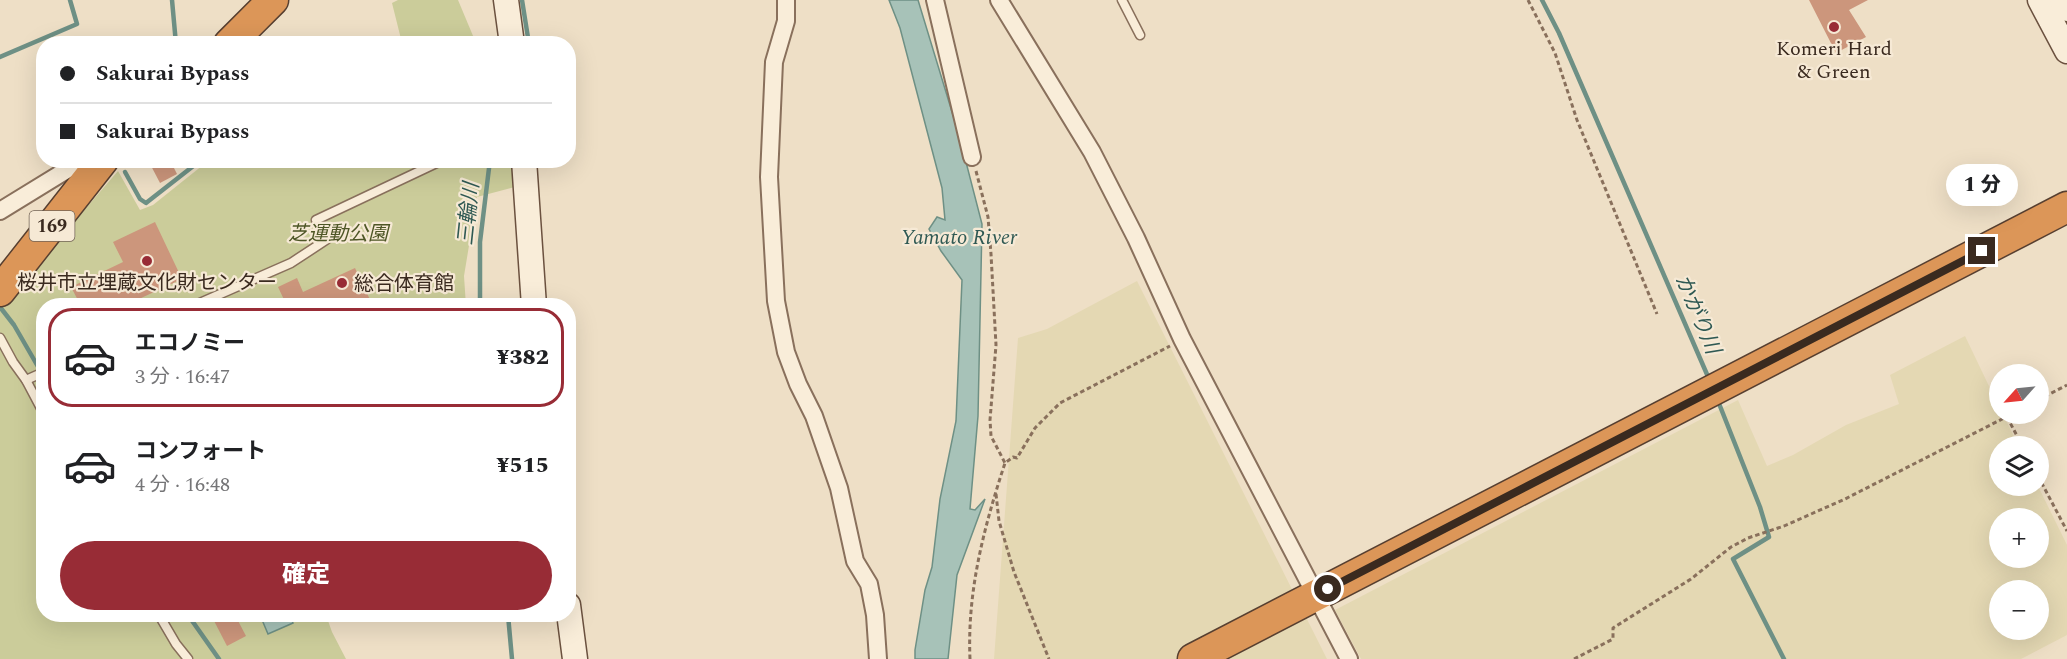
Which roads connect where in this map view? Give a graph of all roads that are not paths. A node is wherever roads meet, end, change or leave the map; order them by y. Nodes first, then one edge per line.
1 (273, 0) edge
2 (506, 0) edge
3 (786, 0) edge
4 (934, 0) edge
5 (999, 0) edge
6 (1122, 0) edge
7 (2040, 0) edge
8 (2062, 0) edge
9 (2067, 9) edge
10 (1140, 35) dead end
11 (237, 36) edge
12 (511, 36) edge
13 (2067, 51) edge
14 (972, 157) road end
15 (69, 168) edge
16 (97, 168) edge
17 (425, 168) edge
18 (525, 168) edge
19 (2067, 207) edge
20 (0, 211) edge
21 (0, 291) edge
22 (212, 298) edge
23 (533, 298) edge
24 (0, 338) edge
25 (36, 376) edge
26 (26, 380) junction
27 (36, 399) edge
28 (1315, 596) junction
29 (163, 622) edge
30 (570, 622) edge
31 (188, 659) edge
32 (575, 659) edge
33 (878, 659) edge
34 (1193, 659) edge
35 (1349, 659) edge

1 - 11 highway
2 - 12 street
3 - 33 street
4 - 14 street
5 - 28 street
6 - 10 lane
7 - 13 street
8 - 9 street
15 - 20 street
16 - 21 highway, 169
17 - 22 lane
18 - 23 street
19 - 28 highway
24 - 26 lane
25 - 26 lane
26 - 27 lane
28 - 34 highway
28 - 35 street
29 - 31 lane
30 - 32 street

